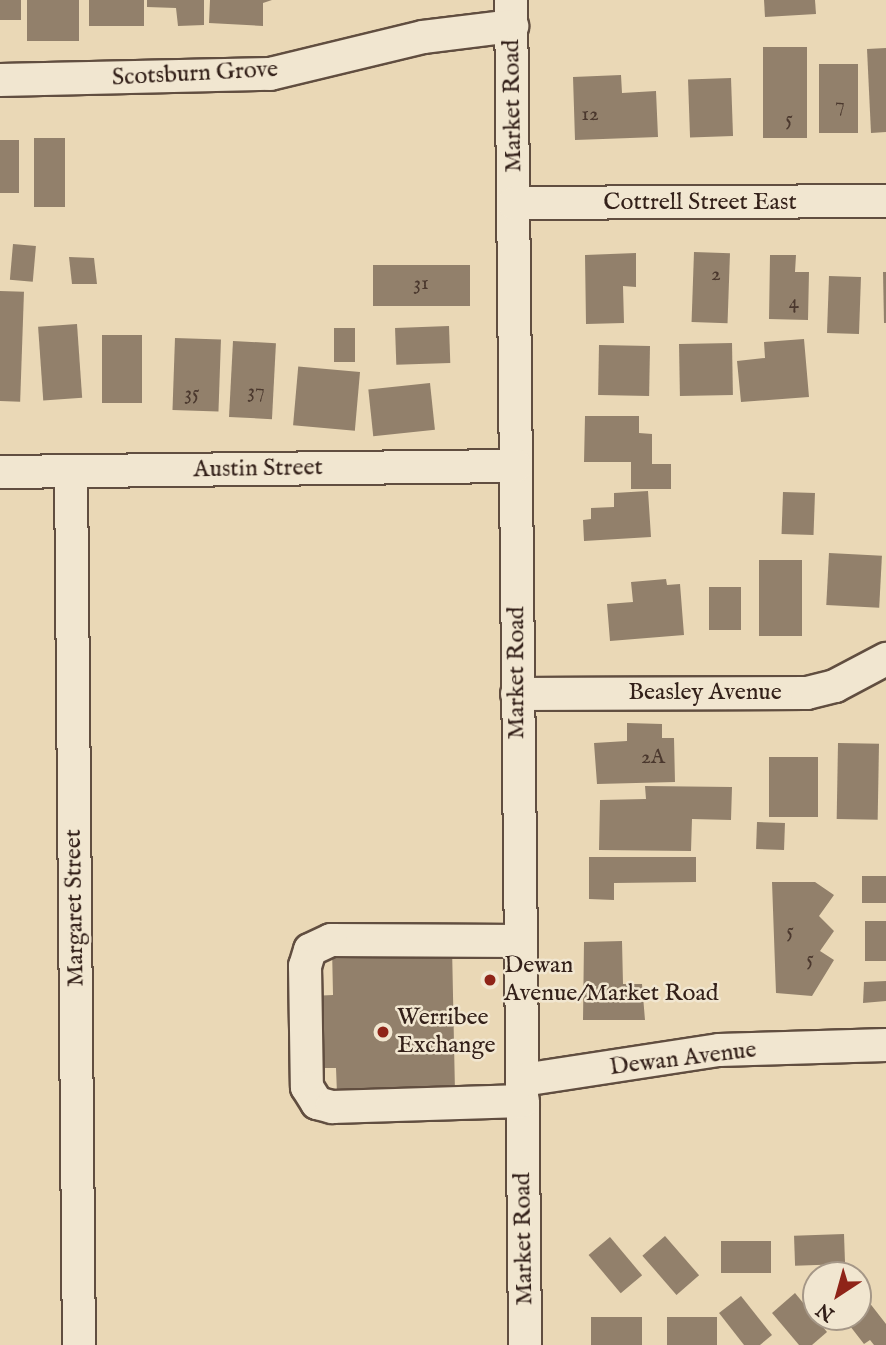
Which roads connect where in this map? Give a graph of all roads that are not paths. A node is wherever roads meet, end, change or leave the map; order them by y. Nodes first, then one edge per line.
1 (511, 13) edge
2 (0, 80) edge
3 (886, 201) edge
4 (513, 203) junction
5 (516, 466) junction
6 (71, 471) junction
7 (0, 472) edge
8 (886, 659) edge
9 (517, 694) junction
10 (521, 941) junction
11 (886, 1045) edge
12 (523, 1091) junction
13 (79, 1345) edge
14 (525, 1345) edge

1 - 2 street, Scotsburn Grove
1 - 4 street, Market Road
3 - 4 street, Cottrell Street East
4 - 5 street, Market Road
5 - 6 street, Austin Street
5 - 9 street, Market Road
6 - 7 street, Austin Street
6 - 13 street, Margaret Street
8 - 9 street, Beasley Avenue
9 - 10 street, Market Road
10 - 12 street, Market Road
10 - 12 street, Dewan Avenue
11 - 12 street, Dewan Avenue
12 - 14 street, Market Road

